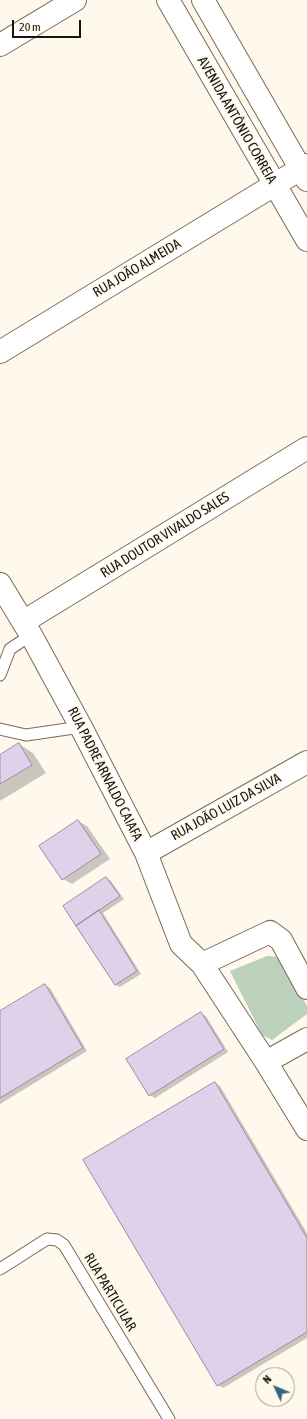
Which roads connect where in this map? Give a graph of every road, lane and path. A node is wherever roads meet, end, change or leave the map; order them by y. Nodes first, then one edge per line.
1 (75, 0) edge
2 (168, 0) edge
3 (203, 0) edge
4 (0, 44) edge
5 (305, 171) edge
6 (274, 184) junction
7 (307, 240) edge
8 (0, 352) edge
9 (307, 448) edge
10 (0, 584) edge
11 (27, 628) junction
12 (0, 675) edge
13 (81, 727) junction
14 (0, 729) edge
15 (307, 762) edge
16 (146, 853) junction
17 (202, 964) junction
18 (307, 988) edge
19 (307, 1039) edge
20 (266, 1062) junction
21 (307, 1129) edge
22 (0, 1269) edge
23 (169, 1419) edge

1 - 4 street
2 - 6 street, AVENIDA ANTÔNIO CORREIA
3 - 5 street
5 - 6 street, RUA JOÃO ALMEIDA
6 - 7 street, AVENIDA ANTÔNIO CORREIA
6 - 8 street, RUA JOÃO ALMEIDA
9 - 11 street, RUA DOUTOR VIVALDO SALES
10 - 11 street, RUA PADRE ARNALDO CAIAFA
11 - 12 lane
11 - 13 street, RUA PADRE ARNALDO CAIAFA
13 - 14 lane
13 - 16 street, RUA PADRE ARNALDO CAIAFA
15 - 16 street, RUA JOÃO LUIZ DA SILVA
16 - 17 street, RUA PADRE ARNALDO CAIAFA
17 - 18 street
17 - 20 street, RUA PADRE ARNALDO CAIAFA
19 - 20 street
20 - 21 street, RUA PADRE ARNALDO CAIAFA
22 - 23 lane, RUA PARTICULAR

